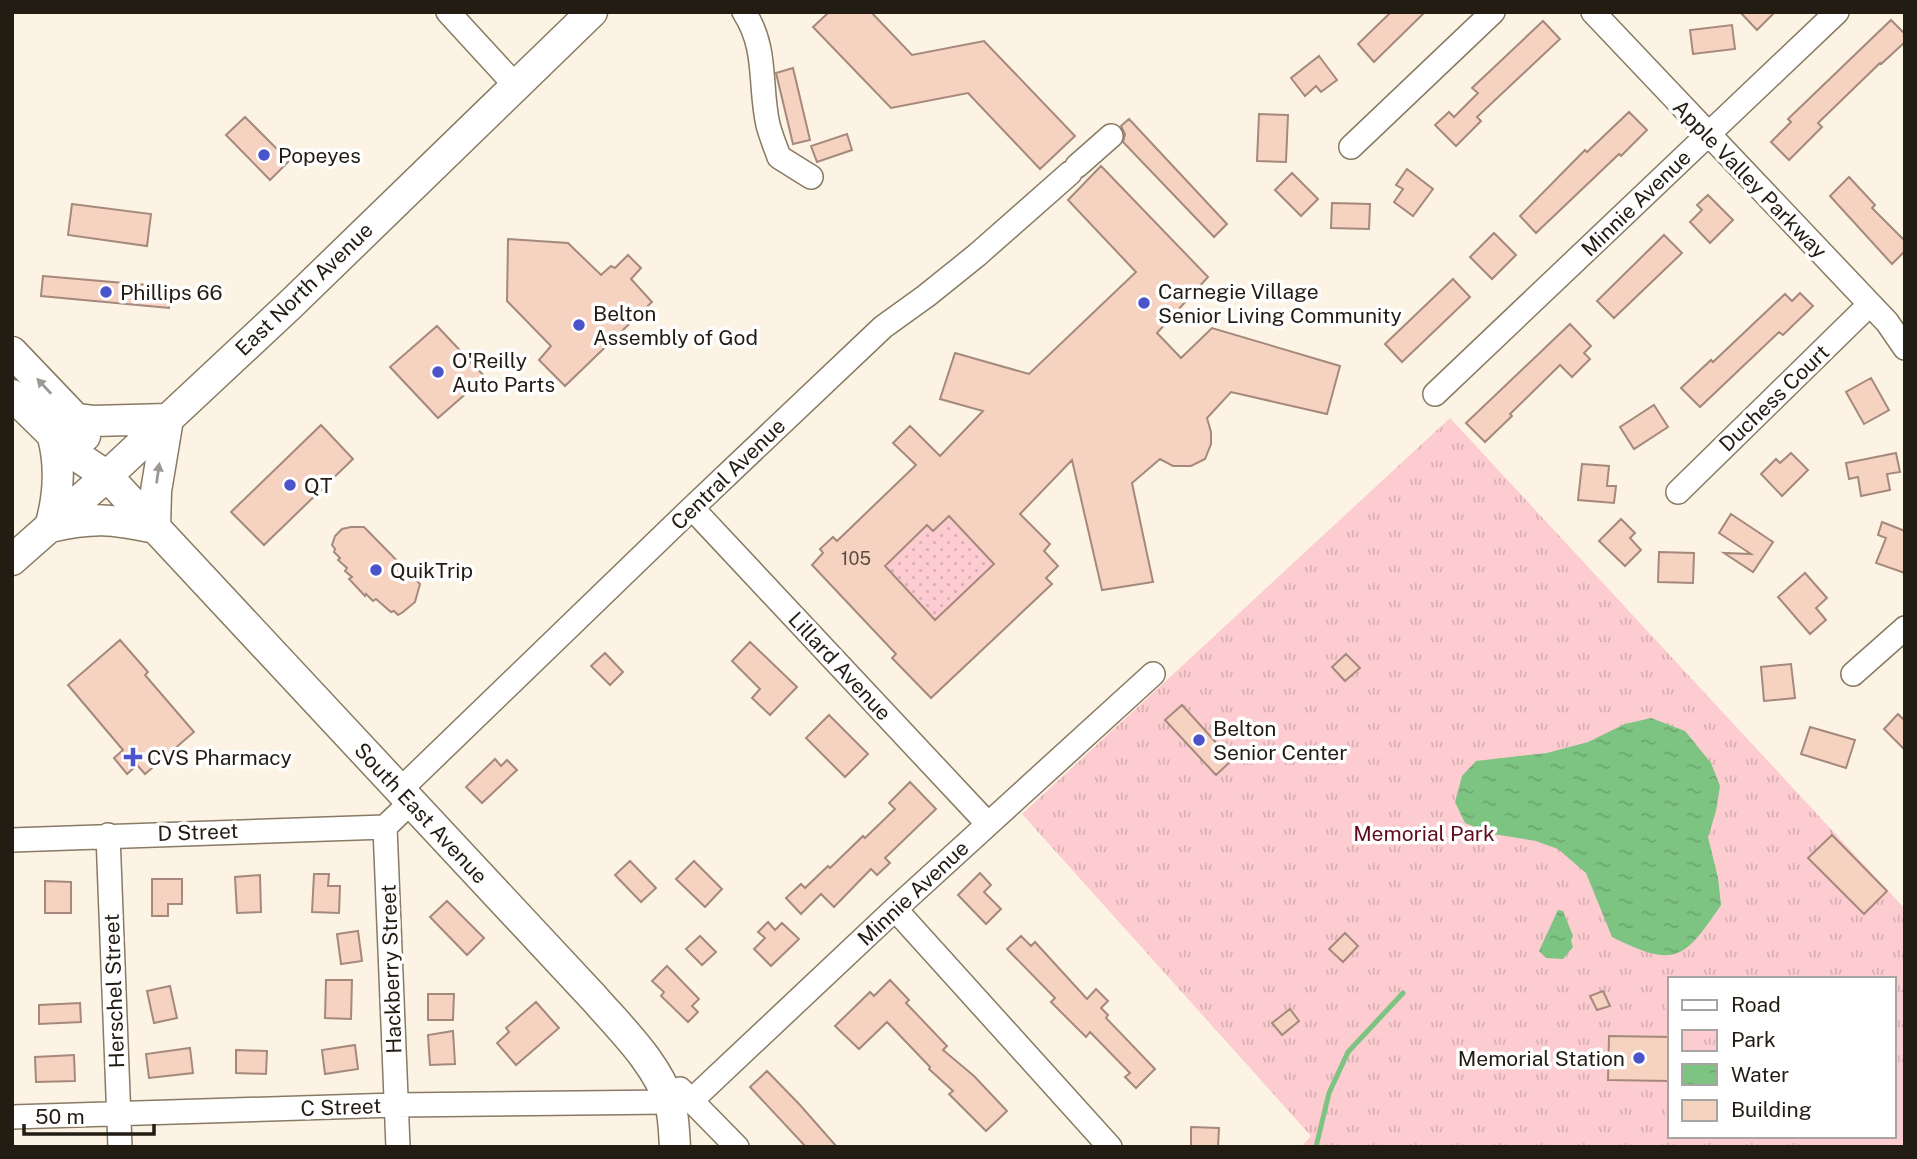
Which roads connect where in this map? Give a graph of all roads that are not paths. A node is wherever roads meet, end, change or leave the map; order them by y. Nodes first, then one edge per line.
1 (448, 12) edge
2 (592, 12) edge
3 (744, 12) edge
4 (1493, 12) edge
5 (1593, 12) edge
6 (1837, 12) edge
7 (515, 85) junction
8 (1707, 134) junction
9 (1111, 136) dead end
10 (1351, 147) dead end
11 (811, 177) dead end
12 (1870, 304) junction
13 (1905, 348) edge
14 (12, 352) edge
15 (1435, 394) dead end
16 (12, 395) edge
17 (168, 419) junction
18 (64, 428) junction
19 (107, 476) junction
20 (1678, 492) dead end
21 (692, 508) junction
22 (50, 527) junction
23 (155, 528) junction
24 (12, 561) edge
25 (1905, 628) edge
26 (1153, 674) dead end
27 (1853, 674) dead end
28 (405, 797) junction
29 (988, 824) junction
30 (385, 827) junction
31 (108, 835) junction
32 (12, 840) edge
33 (895, 909) junction
34 (681, 1101) junction
35 (396, 1105) junction
36 (119, 1114) junction
37 (12, 1117) edge
38 (120, 1147) edge
39 (398, 1147) edge
40 (675, 1147) edge
41 (737, 1147) edge
42 (1110, 1147) edge

1 - 7 street
2 - 7 main road, East North Avenue
3 - 11 street
4 - 10 street
5 - 8 street, Apple Valley Parkway
6 - 8 street, Minnie Avenue
7 - 17 main road, East North Avenue
8 - 12 street, Apple Valley Parkway
8 - 15 street, Minnie Avenue
9 - 21 street, Central Avenue
12 - 13 street, Apple Valley Parkway
12 - 20 street, Duchess Court
18 -> 14 main road
16 - 18 main road
17 - 18 main road
17 - 19 main road, East North Avenue
23 -> 17 main road
18 - 19 main road, South East Avenue
18 - 22 main road
19 - 22 main road, East North Avenue
19 - 23 main road, South East Avenue
21 - 28 street, Central Avenue
21 - 29 street, Lillard Avenue
22 - 23 main road
22 - 24 main road, East North Avenue
23 - 28 main road, South East Avenue
25 - 27 street
26 - 29 street, Minnie Avenue
28 - 30 street
28 - 34 main road, South East Avenue
29 - 33 street, Minnie Avenue
30 - 31 street, D Street
30 - 35 street, Hackberry Street
31 - 32 street, D Street
31 - 36 street, Herschel Street
33 - 34 street, Minnie Avenue
33 - 42 street
34 - 35 street, C Street
34 - 40 main road
34 - 41 street
35 - 36 street, C Street
35 - 39 street, Hackberry Street
36 - 37 street, C Street
36 - 38 street, Herschel Street

